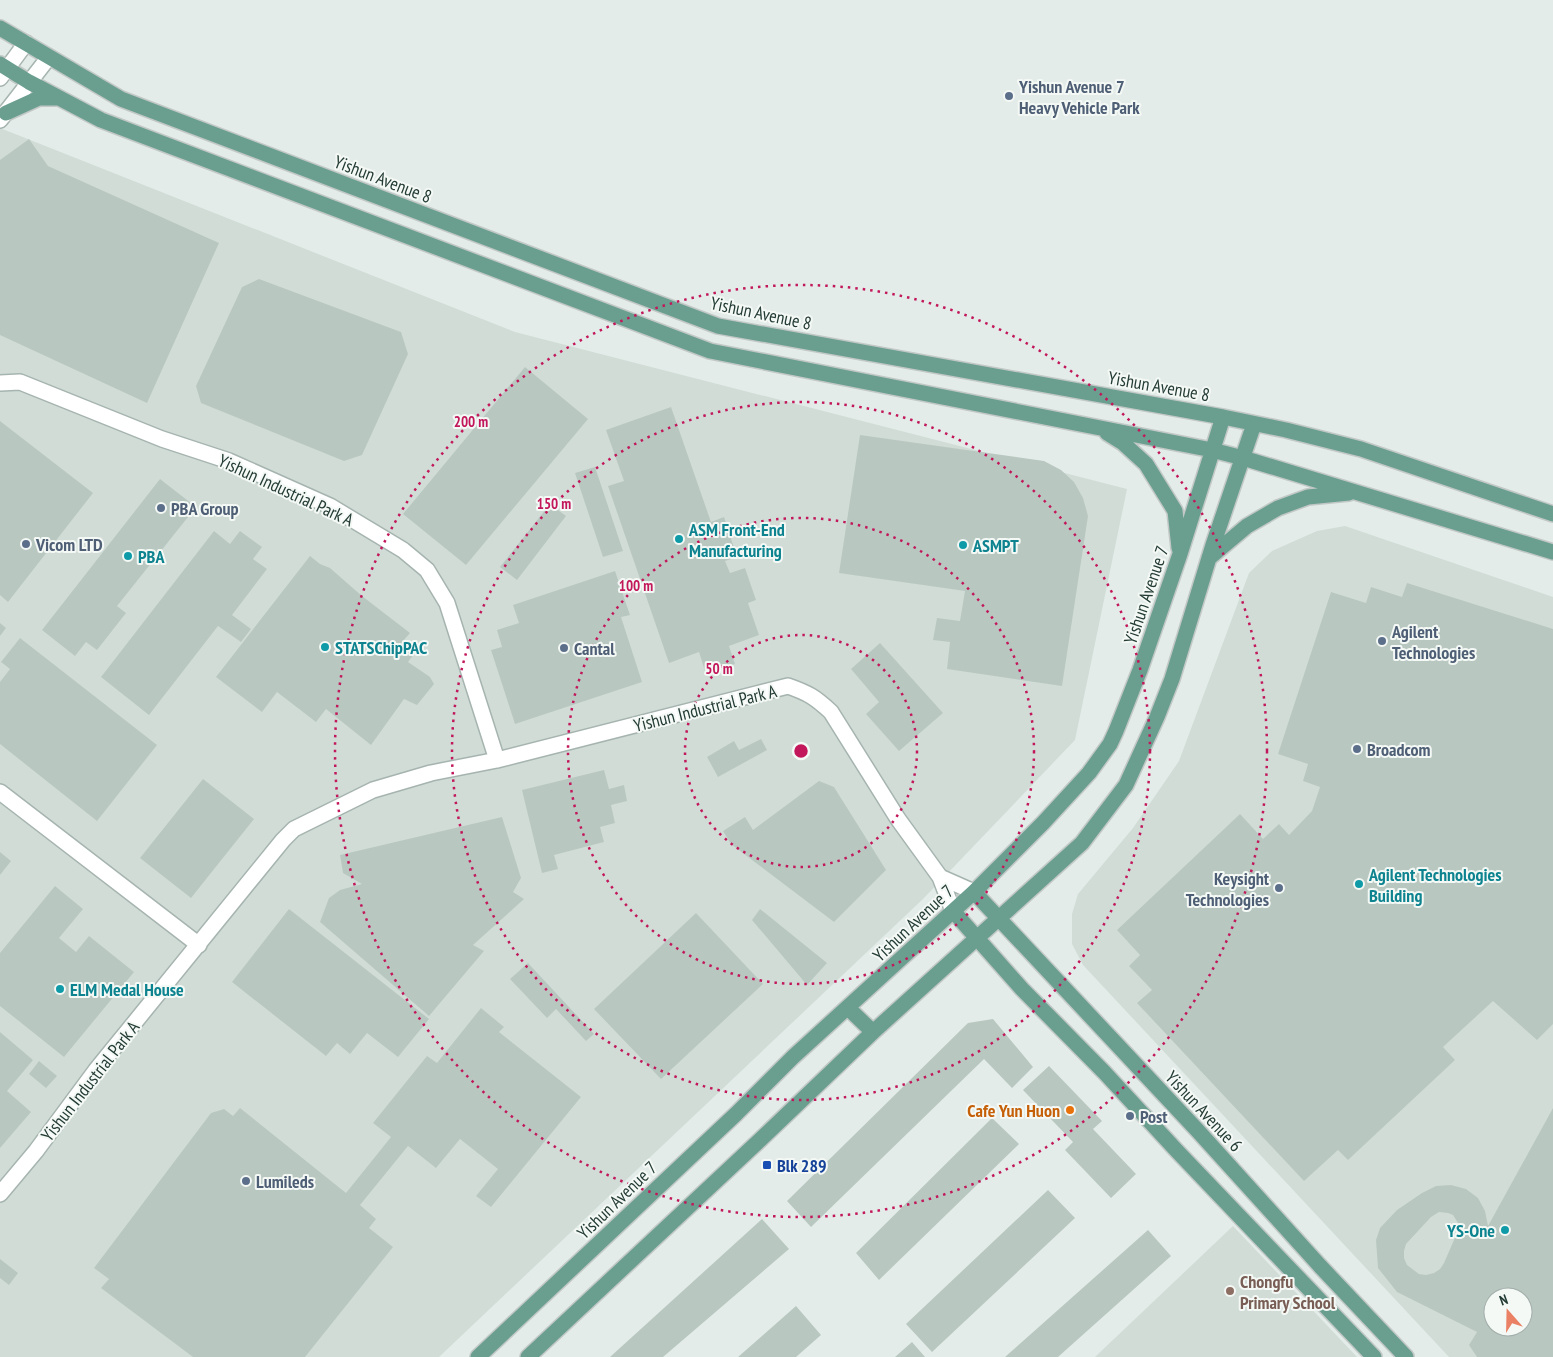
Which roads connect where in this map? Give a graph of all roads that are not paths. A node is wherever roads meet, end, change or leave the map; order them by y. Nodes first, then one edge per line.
1 (0, 28) edge
2 (26, 43) junction
3 (49, 57) junction
4 (2, 70) edge
5 (30, 82) junction
6 (60, 98) junction
7 (3, 117) edge
8 (0, 383) edge
9 (1223, 417) junction
10 (1254, 424) junction
11 (1098, 427) junction
12 (1212, 450) junction
13 (1243, 458) junction
14 (1357, 492) junction
15 (1553, 514) edge
16 (1553, 552) edge
17 (1180, 554) junction
18 (1209, 558) junction
19 (497, 760) junction
20 (0, 792) edge
21 (940, 877) junction
22 (974, 892) junction
23 (953, 912) junction
24 (998, 920) junction
25 (976, 939) junction
26 (199, 945) junction
27 (848, 1008) junction
28 (873, 1032) junction
29 (0, 1194) edge
30 (478, 1357) edge
31 (528, 1357) edge
32 (1374, 1357) edge
33 (1406, 1357) edge

1 - 2 main road, Yishun Avenue 8
2 - 3 main road, Yishun Avenue 8
2 - 4 street
3 - 5 street
3 - 9 main road, Yishun Avenue 8
4 - 5 main road
5 - 6 main road
5 - 7 street
6 - 7 main road
6 - 11 main road
8 - 19 street, Yishun Industrial Park A
9 - 10 main road, Yishun Avenue 8
9 - 12 main road, Yishun Avenue 7
10 - 13 main road
10 - 15 main road, Yishun Avenue 8
11 - 12 main road
11 - 17 main road
12 - 13 main road
12 - 17 main road, Yishun Avenue 7
13 - 14 main road
13 - 18 main road
14 - 16 main road
14 - 18 main road
17 - 22 main road, Yishun Avenue 7
18 - 24 main road
19 - 21 street, Yishun Industrial Park A
19 - 26 street, Yishun Industrial Park A
20 - 26 street
21 - 22 street
21 - 23 street, Yishun Industrial Park A
22 - 23 main road, Yishun Avenue 7
22 - 24 main road, Yishun Avenue 6
23 - 25 main road
23 - 27 main road, Yishun Avenue 7
24 - 25 main road
24 - 33 main road, Yishun Avenue 6
25 - 28 main road
25 - 32 main road
26 - 29 street, Yishun Industrial Park A
27 - 28 main road
27 - 30 main road, Yishun Avenue 7
28 - 31 main road

